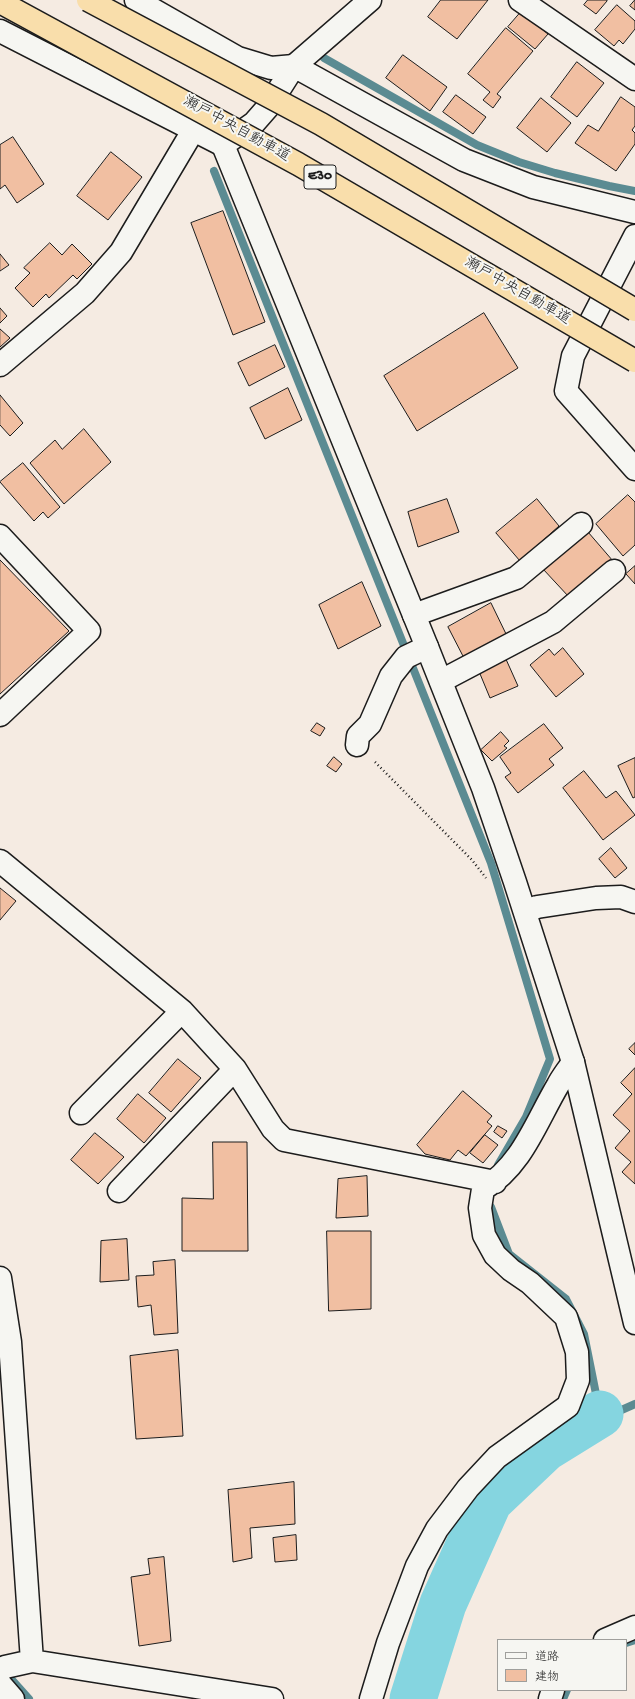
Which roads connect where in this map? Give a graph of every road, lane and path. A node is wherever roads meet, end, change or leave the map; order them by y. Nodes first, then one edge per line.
1 (88, 0) edge
2 (136, 0) edge
3 (370, 0) edge
4 (520, 0) edge
5 (0, 2) edge
6 (173, 10) edge
7 (0, 31) edge
8 (294, 66) junction
9 (635, 79) edge
10 (194, 129) junction
11 (223, 145) junction
12 (635, 212) edge
13 (635, 236) edge
14 (635, 310) edge
15 (635, 361) edge
16 (0, 365) edge
17 (635, 469) edge
18 (581, 524) dead end
19 (0, 536) edge
20 (614, 571) dead end
21 (414, 615) junction
22 (416, 652) junction
23 (441, 682) junction
24 (0, 715) edge
25 (357, 745) joint
26 (0, 860) edge
27 (487, 879) dead end
28 (635, 902) edge
29 (525, 911) junction
30 (182, 1012) junction
31 (573, 1062) junction
32 (235, 1069) junction
33 (82, 1113) dead end
34 (495, 1182) junction
35 (119, 1191) dead end
36 (0, 1278) edge
37 (635, 1323) edge
38 (635, 1627) edge
39 (607, 1639) edge
40 (32, 1661) junction
41 (2, 1674) edge
42 (13, 1699) edge
43 (272, 1699) edge
44 (371, 1699) edge

1 - 14 highway, bridge
2 - 6 street
3 - 8 street
4 - 9 street
5 - 15 highway, 瀬戸中央自動車道 / E30, bridge
6 - 8 street
7 - 10 street
8 - 11 street
8 - 12 street
10 - 11 street
10 - 16 street
11 - 21 street
13 - 17 street
18 - 21 street
19 - 24 street
20 - 23 street
21 - 22 street
22 - 23 street
22 - 25 street
23 - 29 street
25 - 27 path
26 - 30 street
28 - 29 street
29 - 31 street
30 - 32 street
30 - 33 street
31 - 34 street
31 - 37 street
32 - 34 street
32 - 35 street
34 - 44 street
36 - 40 street
38 - 39 street
40 - 41 street
40 - 43 street
41 - 42 street

